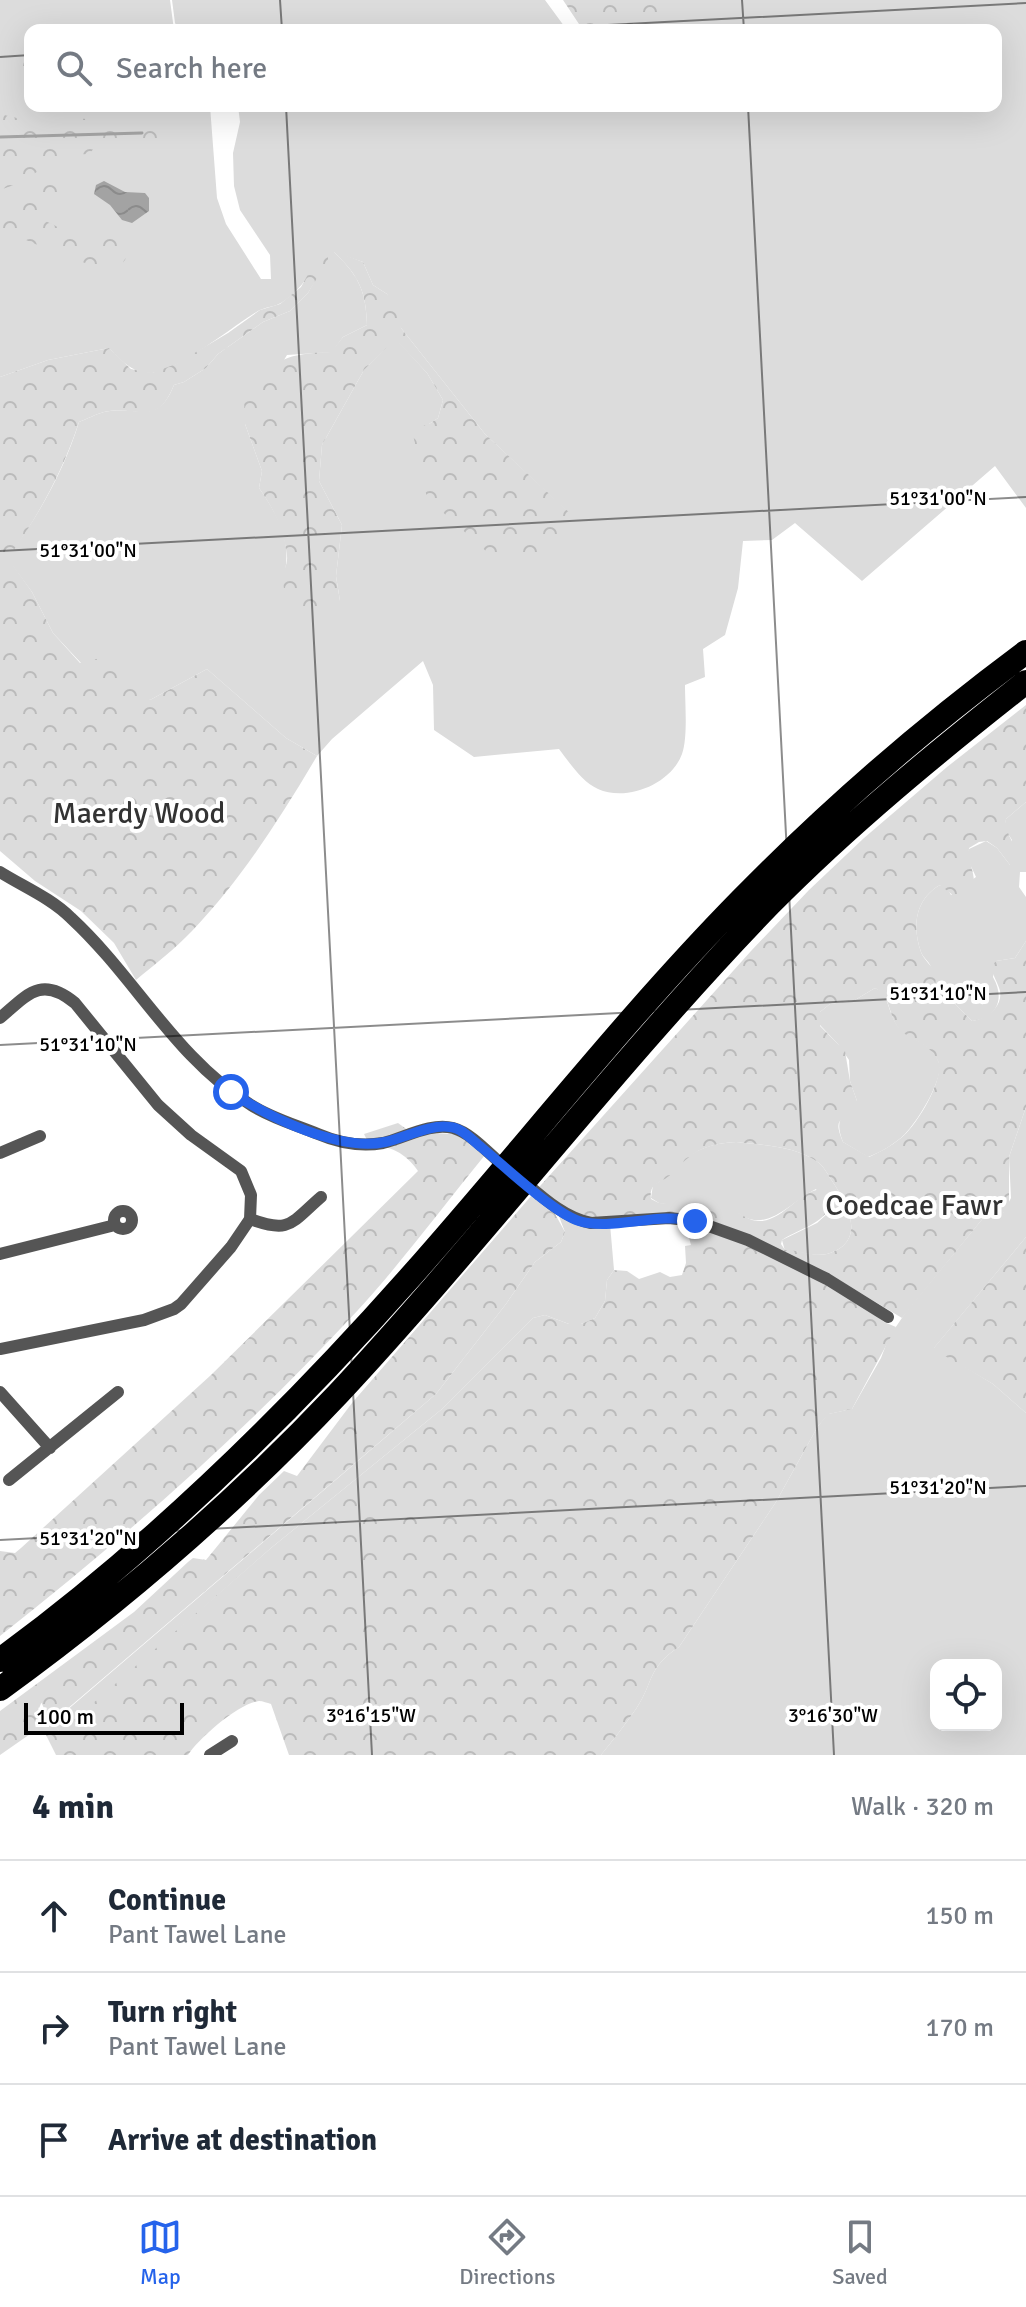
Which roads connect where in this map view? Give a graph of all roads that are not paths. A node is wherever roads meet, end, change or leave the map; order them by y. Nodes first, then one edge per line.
1 (1026, 652) edge
2 (1026, 682) edge
3 (0, 872) edge
4 (0, 1018) edge
5 (40, 1136) dead end
6 (0, 1153) edge
7 (321, 1197) dead end
8 (250, 1219) junction
9 (115, 1225) dead end
10 (0, 1254) edge
11 (888, 1317) dead end
12 (0, 1345) edge
13 (0, 1392) edge
14 (118, 1392) dead end
15 (50, 1448) junction
16 (9, 1480) dead end
17 (0, 1660) edge
18 (0, 1689) edge
19 (232, 1741) dead end
20 (210, 1755) edge

1 - 17 highway
2 - 18 highway
3 - 11 street
4 - 8 street
5 - 6 street
7 - 8 street
8 - 12 street
9 - 10 street
13 - 15 street
14 - 15 street
15 - 16 street
19 - 20 street

